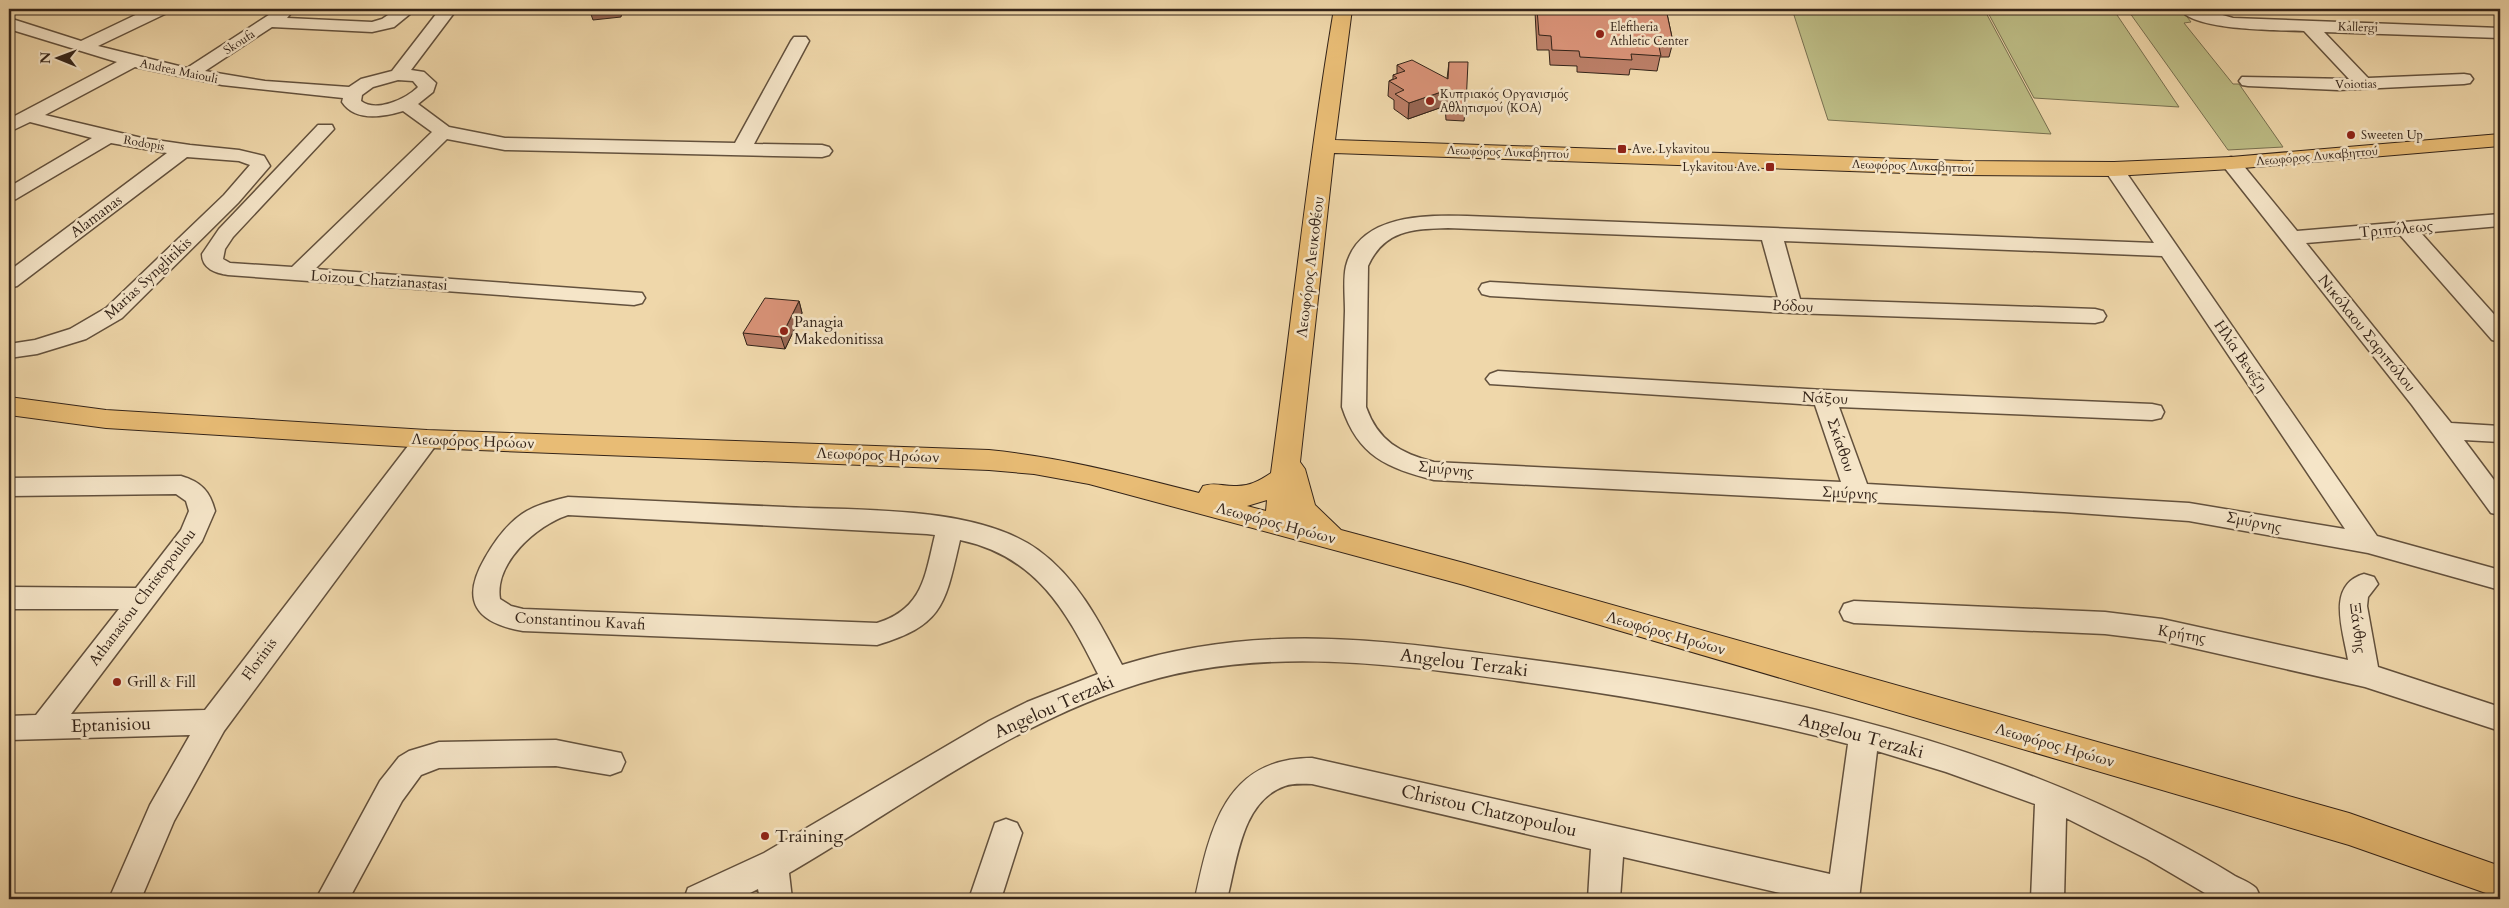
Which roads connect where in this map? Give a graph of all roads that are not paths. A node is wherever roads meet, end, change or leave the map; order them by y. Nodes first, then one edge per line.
1 (161, 9) edge
2 (288, 9) edge
3 (408, 9) edge
4 (449, 9) edge
5 (1343, 9) edge
6 (2188, 9) edge
7 (2408, 16) dead end
8 (270, 22) junction
9 (9, 23) edge
10 (2309, 26) junction
11 (2422, 29) junction
12 (2500, 33) edge
13 (800, 41) dead end
14 (82, 47) junction
15 (133, 61) junction
16 (189, 74) junction
17 (398, 75) junction
18 (2464, 79) dead end
19 (2248, 81) dead end
20 (2364, 84) junction
21 (353, 93) junction
22 (406, 104) junction
23 (28, 116) junction
24 (9, 126) edge
25 (325, 129) dead end
26 (443, 132) junction
27 (106, 137) junction
28 (2500, 140) edge
29 (1325, 146) junction
30 (742, 149) junction
31 (184, 150) junction
32 (822, 151) dead end
33 (260, 162) joint
34 (2231, 163) junction
35 (2114, 169) junction
36 (9, 195) edge
37 (2500, 220) edge
38 (2405, 228) junction
39 (1771, 234) junction
40 (2291, 238) junction
41 (2169, 250) junction
42 (297, 274) junction
43 (9, 281) edge
44 (1490, 289) dead end
45 (634, 298) dead end
46 (1791, 306) junction
47 (2095, 316) dead end
48 (2500, 335) edge
49 (9, 351) edge
50 (1498, 379) dead end
51 (1824, 398) junction
52 (9, 406) edge
53 (2152, 412) dead end
54 (2444, 431) junction
55 (2500, 434) edge
56 (427, 440) junction
57 (1287, 450) junction
58 (1109, 479) junction
59 (1284, 479) junction
60 (9, 487) edge
61 (1857, 493) junction
62 (2500, 506) edge
63 (1278, 525) junction
64 (950, 529) junction
65 (1339, 541) junction
66 (2368, 543) junction
67 (2500, 580) edge
68 (2364, 584) dead end
69 (9, 598) edge
70 (142, 599) junction
71 (1854, 612) dead end
72 (2365, 675) junction
73 (1115, 679) junction
74 (2500, 719) edge
75 (213, 722) junction
76 (44, 727) junction
77 (9, 728) edge
78 (1864, 736) junction
79 (610, 762) dead end
80 (2051, 798) junction
81 (1006, 833) dead end
82 (1608, 838) junction
83 (772, 866) junction
84 (2500, 882) edge
85 (1844, 896) edge
86 (124, 899) edge
87 (332, 899) edge
88 (700, 899) edge
89 (776, 899) edge
90 (985, 899) edge
91 (1211, 899) edge
92 (1604, 899) edge
93 (2047, 899) edge
94 (2244, 899) edge

1 - 14 street
2 - 8 street, Skoufa
3 - 8 street
4 - 17 street
5 - 29 main road, Λεωφόρος Λευκοθέου
6 - 10 street, Kallergi
7 - 11 street
8 - 16 street, Skoufa
9 - 14 street, Andrea Maiouli
10 - 11 street, Kallergi
10 - 20 street
11 - 12 street, Kallergi
13 - 30 street
14 - 15 street, Andrea Maiouli
15 - 16 street, Andrea Maiouli
15 - 23 street
16 - 21 street, Andrea Maiouli
17 - 21 street
17 - 22 street
18 - 20 street, Voiotias
19 - 20 street, Voiotias
21 - 22 street
22 - 26 street
23 - 24 street
23 - 27 street, Rodopis
25 - 42 street
26 - 30 street
26 - 42 street, Loizou Chatzianastasi
27 - 31 street, Rodopis
27 - 36 street
28 - 34 main road, Λεωφόρος Λυκαβηττού
29 - 35 main road, Λεωφόρος Λυκαβηττού
29 - 57 main road, Λεωφόρος Λευκοθέου
30 - 32 street
31 - 33 street, Rodopis
31 - 43 street, Alamanas
33 - 49 street, Marias Synglitikis
34 - 35 main road, Λεωφόρος Λυκαβηττού
34 - 40 street, Νικόλαου Σαριπόλου
35 - 41 street, Ηλία Βενέζη
37 - 38 street, Τριπόλεως
38 - 40 street, Τριπόλεως
38 - 48 street
39 - 41 street, Σμύρνης
39 - 46 street
39 - 61 street, Σμύρνης
40 - 54 street, Νικόλαου Σαριπόλου
41 - 66 street, Ηλία Βενέζη
42 - 45 street, Loizou Chatzianastasi
44 - 46 street, Ρόδου
46 - 47 street, Ρόδου
50 - 51 street, Νάξου
51 - 53 street, Νάξου
51 - 61 street, Σκίαθου
52 - 56 main road, Λεωφόρος Ηρώων
54 - 55 street
54 - 62 street, Νικόλαου Σαριπόλου
56 - 58 main road, Λεωφόρος Ηρώων
56 - 75 street, Florinis
57 - 59 main road, Λεωφόρος Λευκοθέου
57 - 65 main road
58 - 59 main road
58 - 63 main road, Λεωφόρος Ηρώων
59 - 63 main road, Λεωφόρος Λευκοθέου
60 - 70 street, Athanasiou Christopoulou
61 - 66 street, Σμύρνης
63 - 65 main road, Λεωφόρος Ηρώων
64 - 64 street, Constantinou Kavafi
64 - 73 street, Constantinou Kavafi
65 - 84 main road, Λεωφόρος Ηρώων
66 - 67 street, Σμύρνης
68 - 72 street, Ξάνθης
69 - 70 street
70 - 76 street, Athanasiou Christopoulou
71 - 72 street, Κρήτης
72 - 74 street, Κρήτης
73 - 78 street, Angelou Terzaki
73 - 83 street, Angelou Terzaki
75 - 76 street, Eptanisiou
75 - 86 street, Florinis
76 - 77 street, Eptanisiou
78 - 80 street, Angelou Terzaki
78 - 85 street
79 - 87 street
80 - 93 street
80 - 94 street, Angelou Terzaki
81 - 90 street
82 - 85 street, Christou Chatzopoulou
82 - 91 street, Christou Chatzopoulou
82 - 92 street
83 - 88 street, Angelou Terzaki
83 - 89 street

